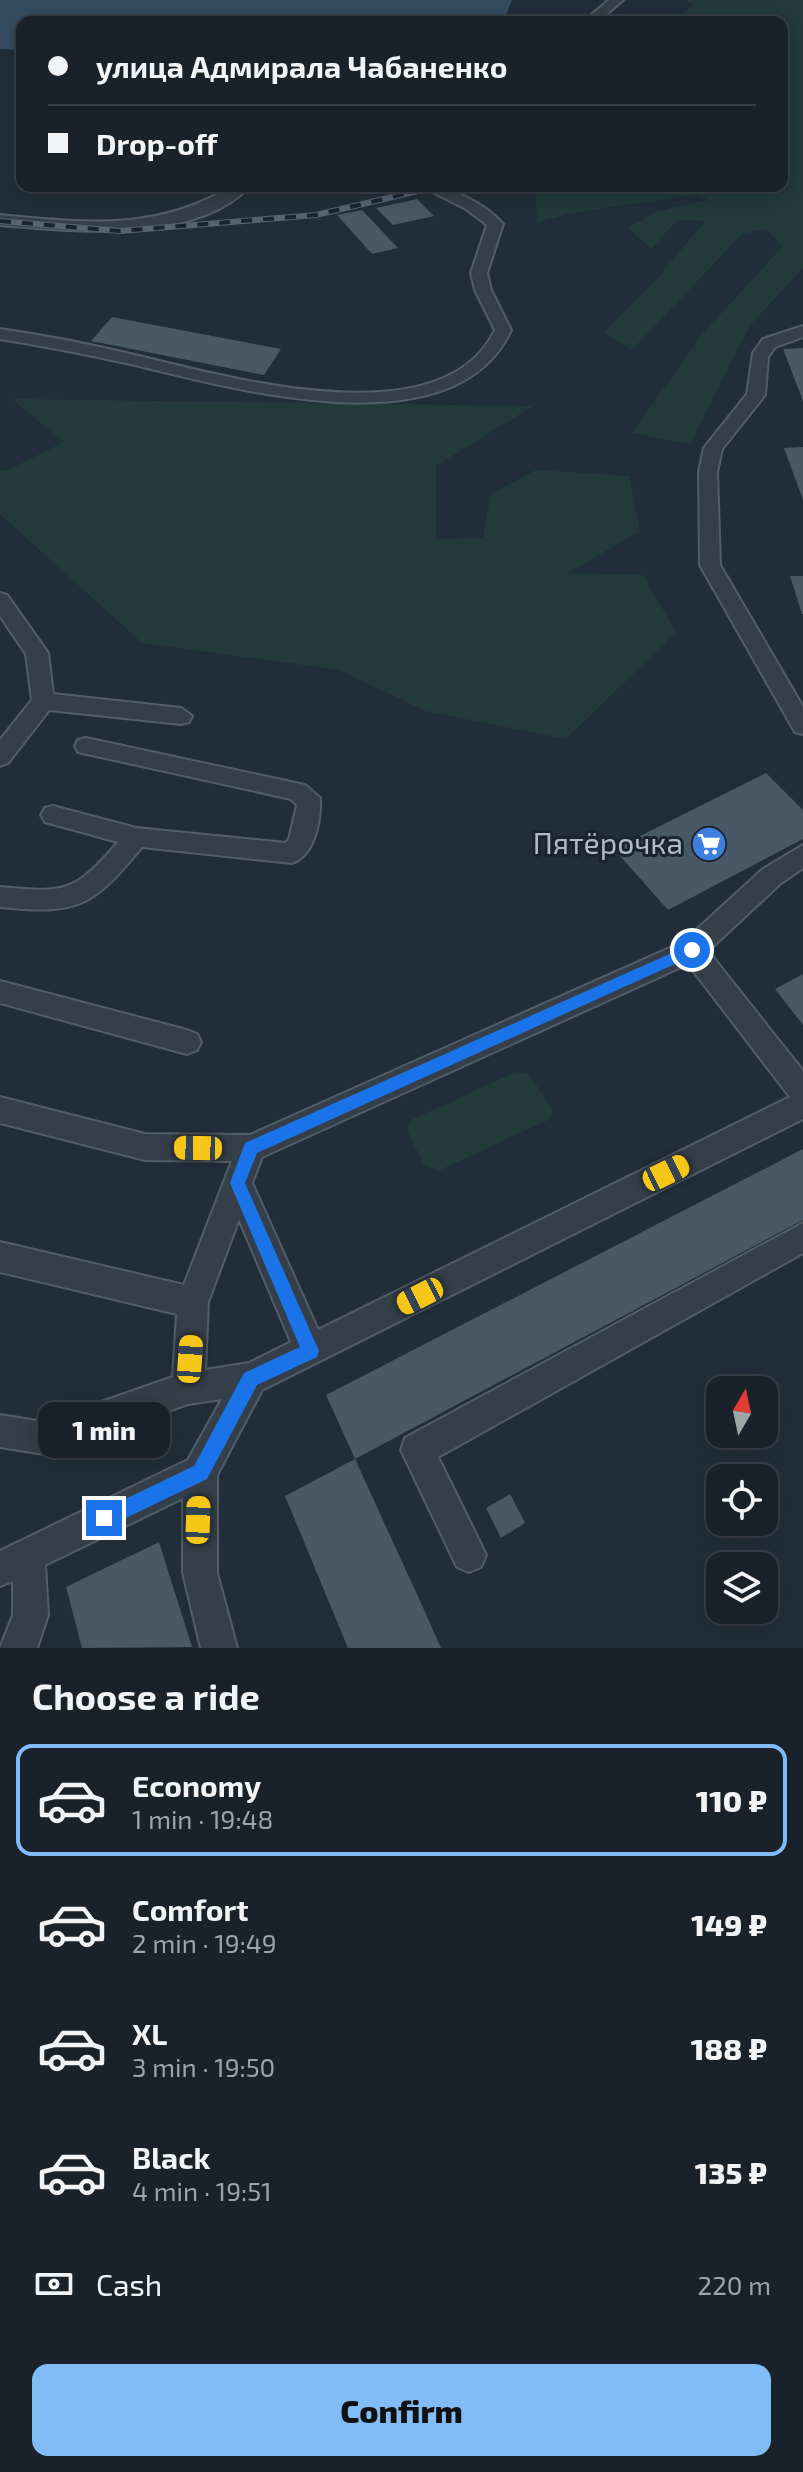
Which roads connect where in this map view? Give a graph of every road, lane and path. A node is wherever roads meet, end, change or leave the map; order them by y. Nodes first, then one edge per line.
1 (617, 0) edge
2 (597, 16) edge
3 (232, 192) edge
4 (441, 192) edge
5 (0, 220) edge
6 (803, 331) edge
7 (0, 334) edge
8 (0, 600) edge
9 (43, 701) junction
10 (181, 716) dead end
11 (803, 726) edge
12 (86, 746) dead end
13 (0, 757) edge
14 (53, 815) dead end
15 (136, 837) junction
16 (803, 855) edge
17 (0, 897) edge
18 (692, 950) junction
19 (0, 992) edge
20 (187, 1042) dead end
21 (798, 1077) edge
22 (803, 1105) edge
23 (0, 1110) edge
24 (251, 1148) junction
25 (238, 1183) junction
26 (803, 1237) edge
27 (0, 1257) edge
28 (193, 1302) junction
29 (311, 1351) junction
30 (251, 1379) junction
31 (188, 1388) junction
32 (0, 1431) edge
33 (200, 1472) junction
34 (469, 1555) dead end
35 (13, 1562) edge
36 (16, 1648) edge
37 (219, 1648) edge

1 - 2 street
3 - 5 street
4 - 7 street
6 - 11 street
8 - 9 street
9 - 10 street
9 - 13 street
12 - 15 street
14 - 15 street
15 - 17 street
16 - 18 street
18 - 21 street
18 - 24 street
19 - 20 street
22 - 29 street
23 - 24 street
24 - 25 street
25 - 28 street
25 - 29 street
26 - 34 street
27 - 28 street
28 - 31 street
29 - 30 street
30 - 31 street
30 - 33 street
31 - 32 street
33 - 35 street
33 - 37 street
35 - 36 street

